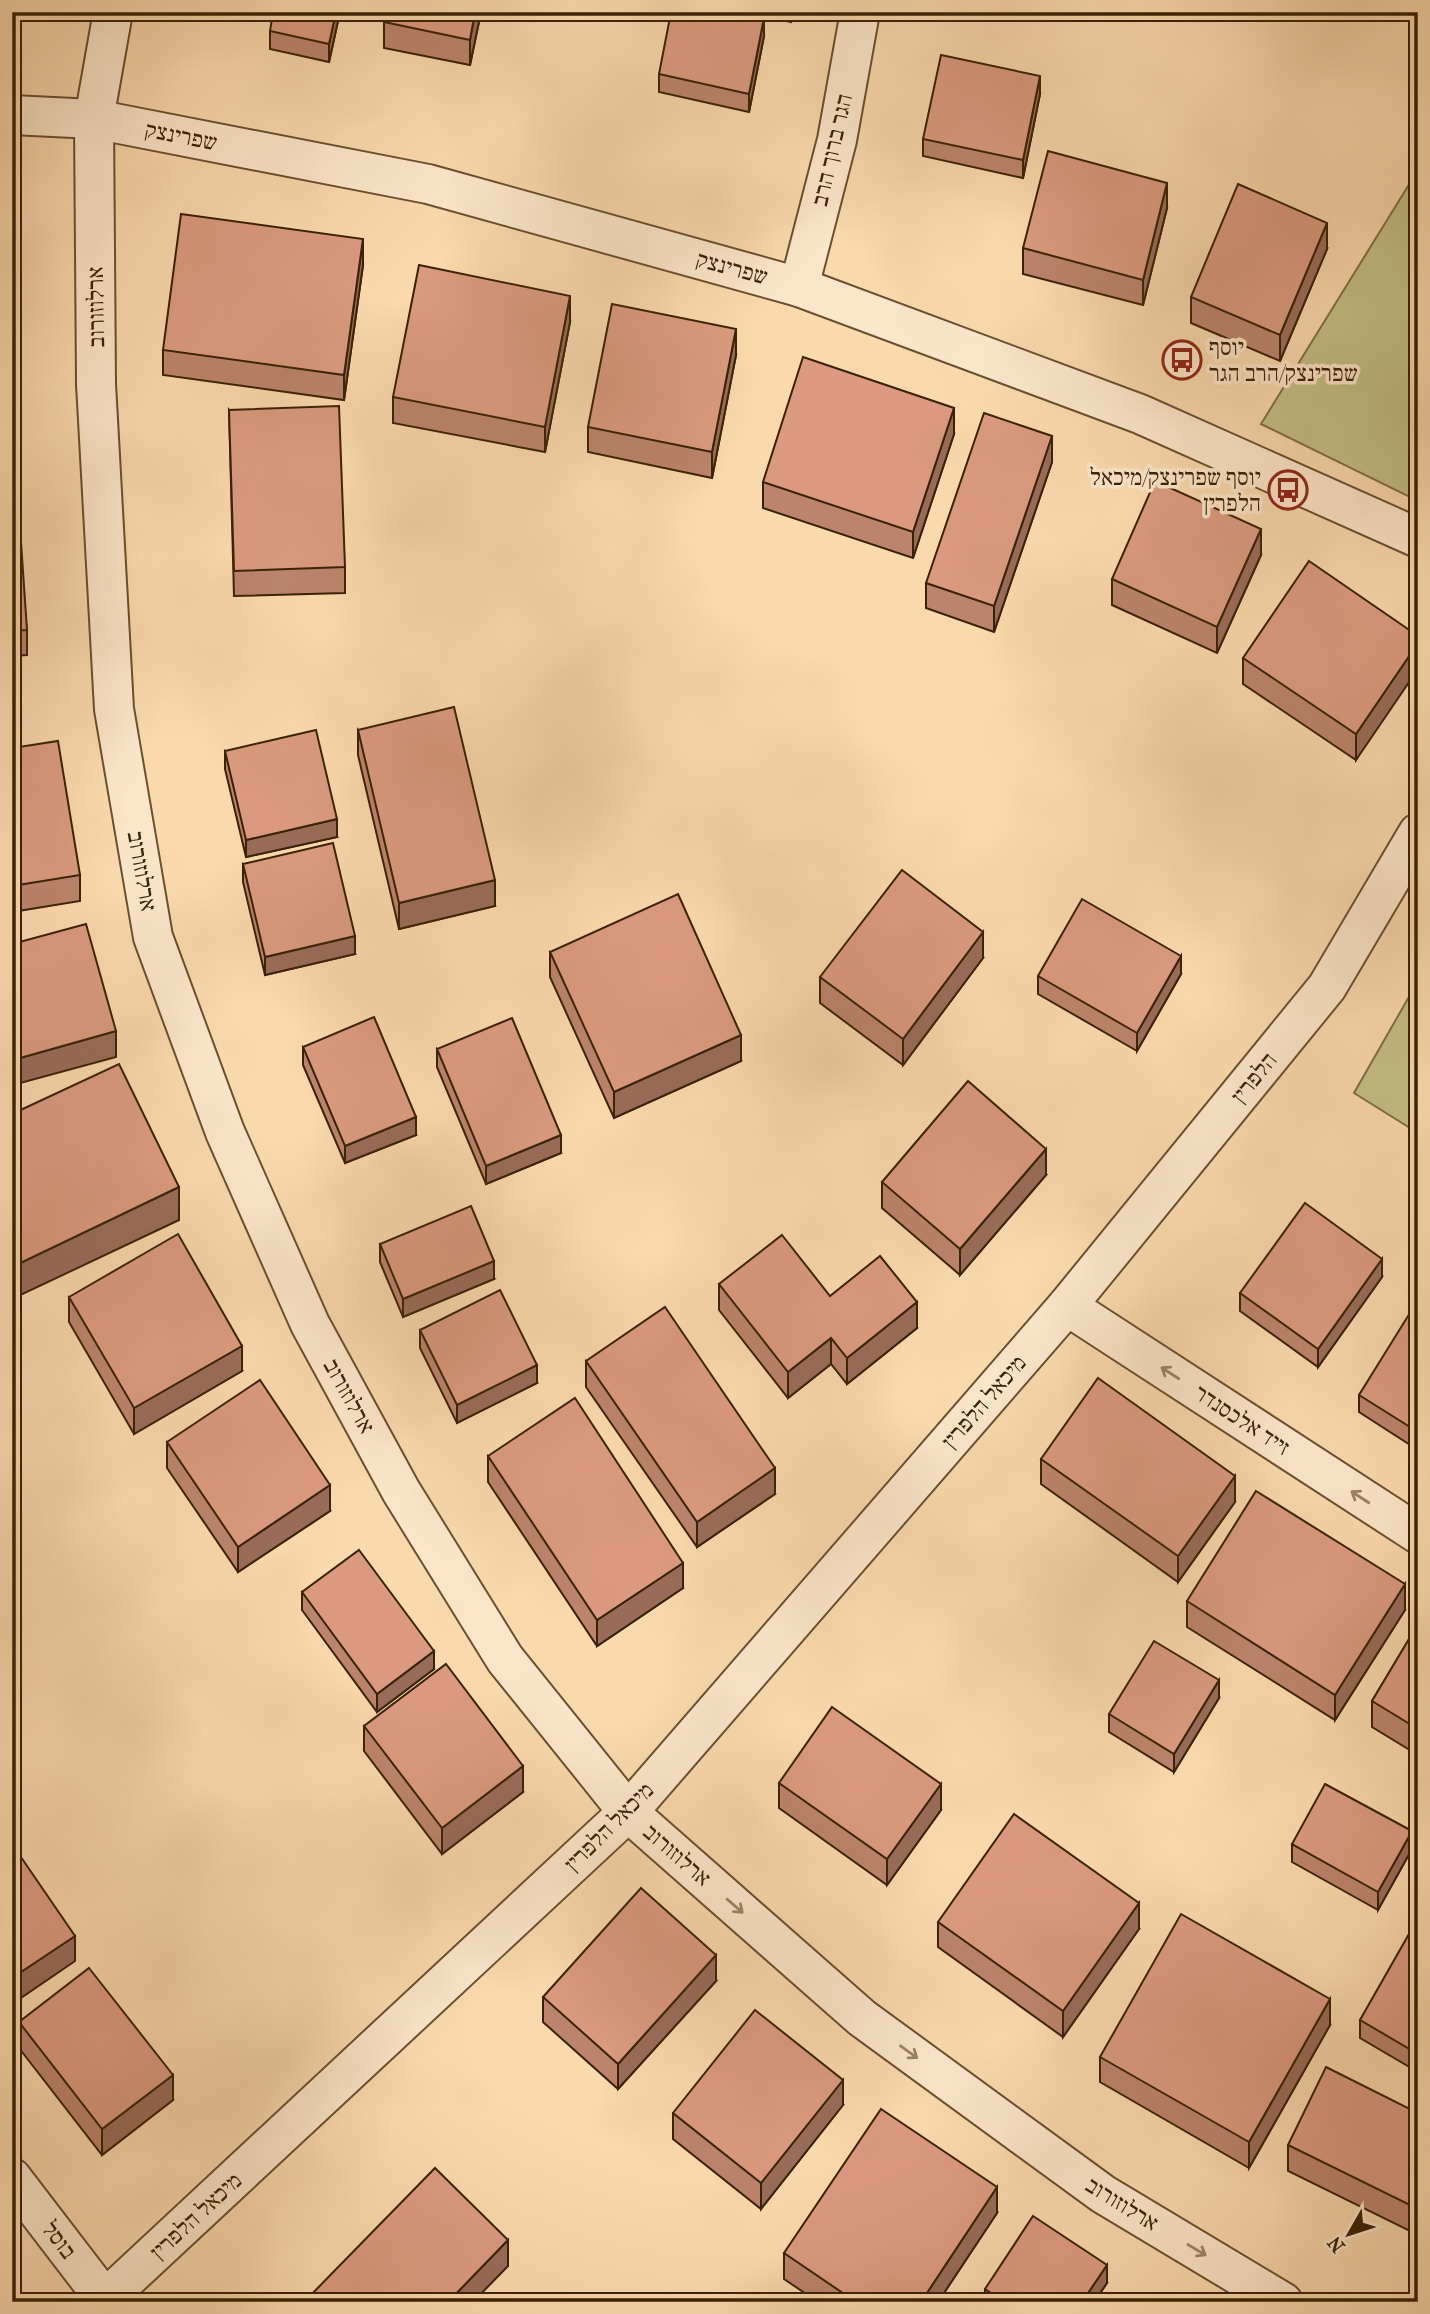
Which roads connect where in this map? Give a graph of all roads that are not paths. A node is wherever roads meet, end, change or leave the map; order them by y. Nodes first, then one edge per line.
1 (113, 12) edge
2 (860, 12) edge
3 (12, 115) edge
4 (94, 119) junction
5 (799, 287) junction
6 (1418, 538) edge
7 (1418, 833) edge
8 (1067, 1306) junction
9 (1418, 1534) edge
10 (628, 1812) junction
11 (12, 2178) edge
12 (105, 2301) edge
13 (1283, 2302) edge

1 - 4 street, ארלוזורוב
2 - 5 street, הגר ברוך הרב
3 - 4 street, שפרינצק
4 - 5 street, שפרינצק
4 - 10 street, ארלוזורוב
5 - 6 street, שפרינצק
7 - 8 street, הלפרין
9 -> 8 street, זייד אלכסנדר
8 - 10 street, מיכאל הלפרין
10 - 12 street, מיכאל הלפרין
10 -> 13 street, ארלוזורוב
11 - 12 street, בוסל

